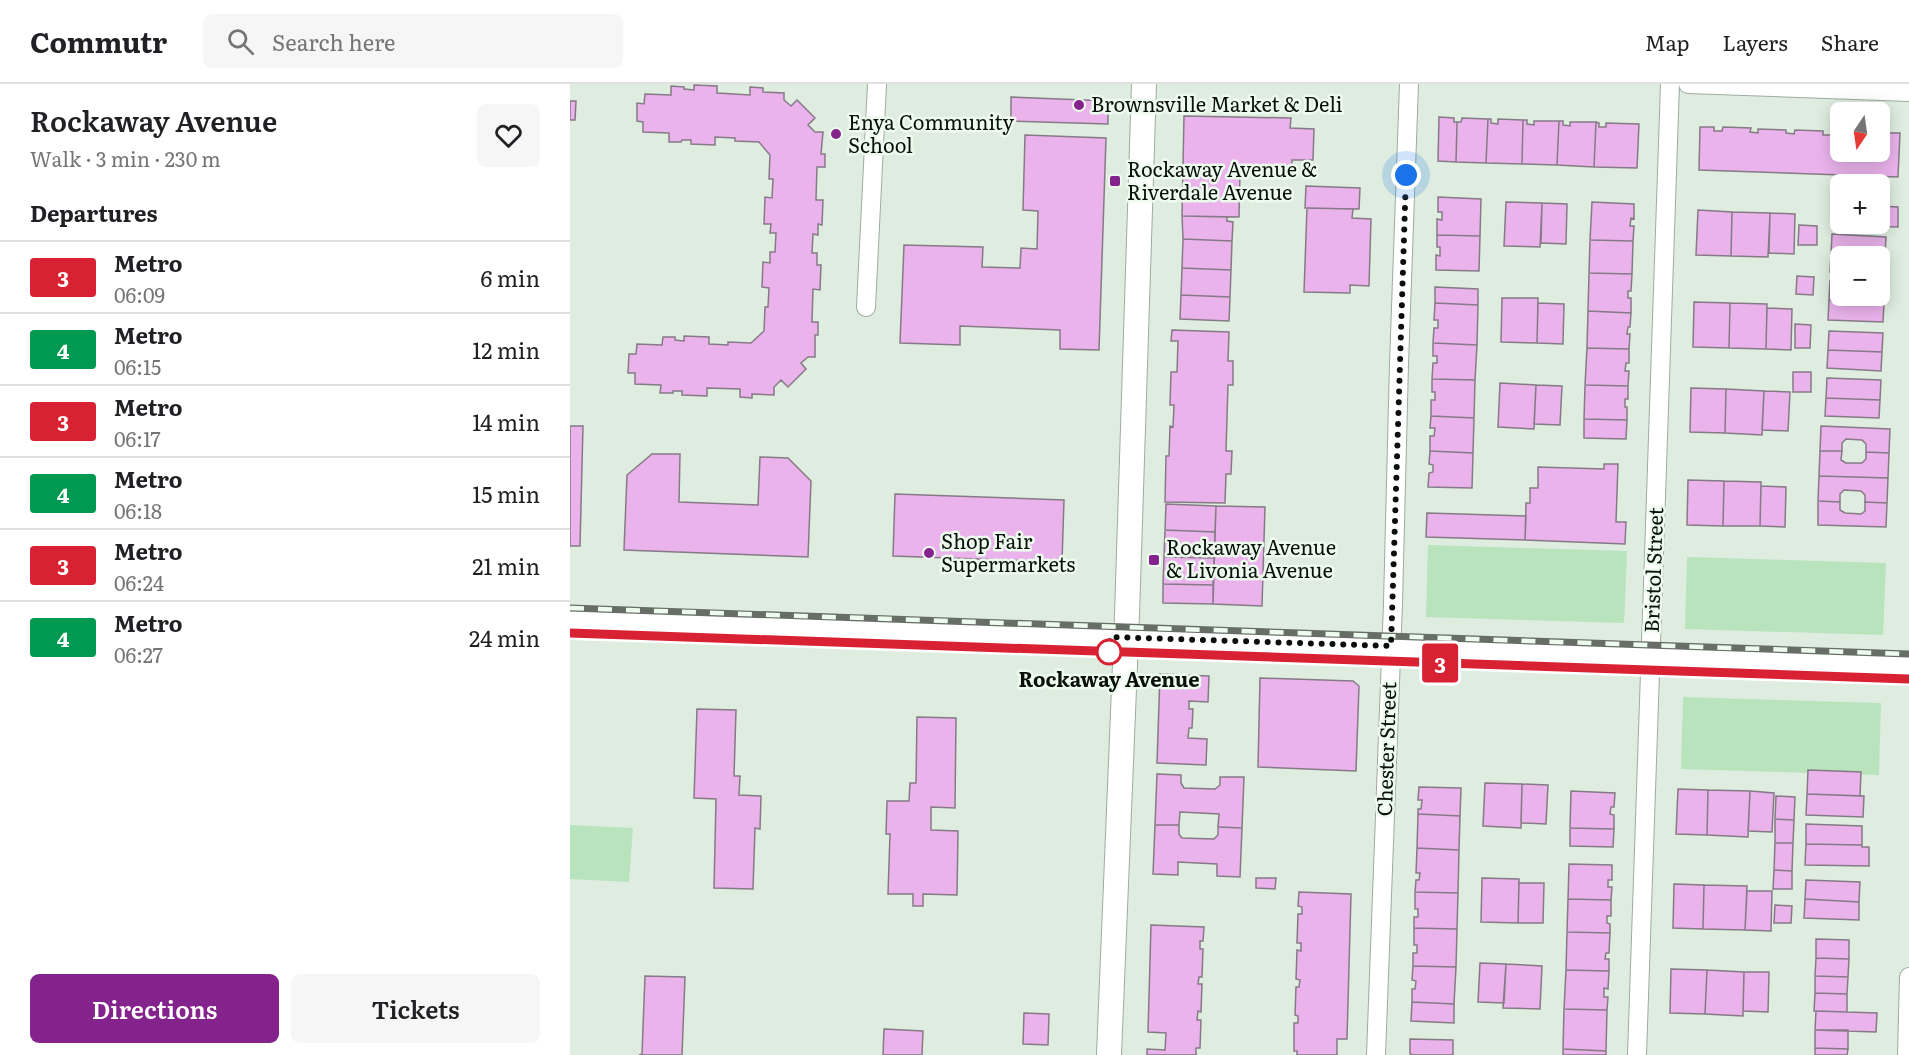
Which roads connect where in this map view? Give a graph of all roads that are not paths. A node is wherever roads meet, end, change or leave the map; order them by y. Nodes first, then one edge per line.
1 (877, 84) edge
2 (1144, 84) edge
3 (1409, 84) edge
4 (1670, 84) edge
5 (1688, 84) edge
6 (1909, 92) edge
7 (866, 307) dead end
8 (570, 619) edge
9 (1125, 638) junction
10 (1391, 646) junction
11 (1651, 656) junction
12 (1909, 664) edge
13 (1909, 977) edge
14 (1109, 1055) edge
15 (1376, 1055) edge
16 (1637, 1055) edge
17 (1907, 1055) edge

1 - 7 street
2 - 9 street
3 - 10 street, Chester Street
4 - 11 street, Bristol Street
5 - 6 street
8 - 9 street
9 - 10 street
9 - 14 street
10 - 11 street
10 - 15 street, Chester Street
11 - 12 street
11 - 16 street, Bristol Street
13 - 17 street

